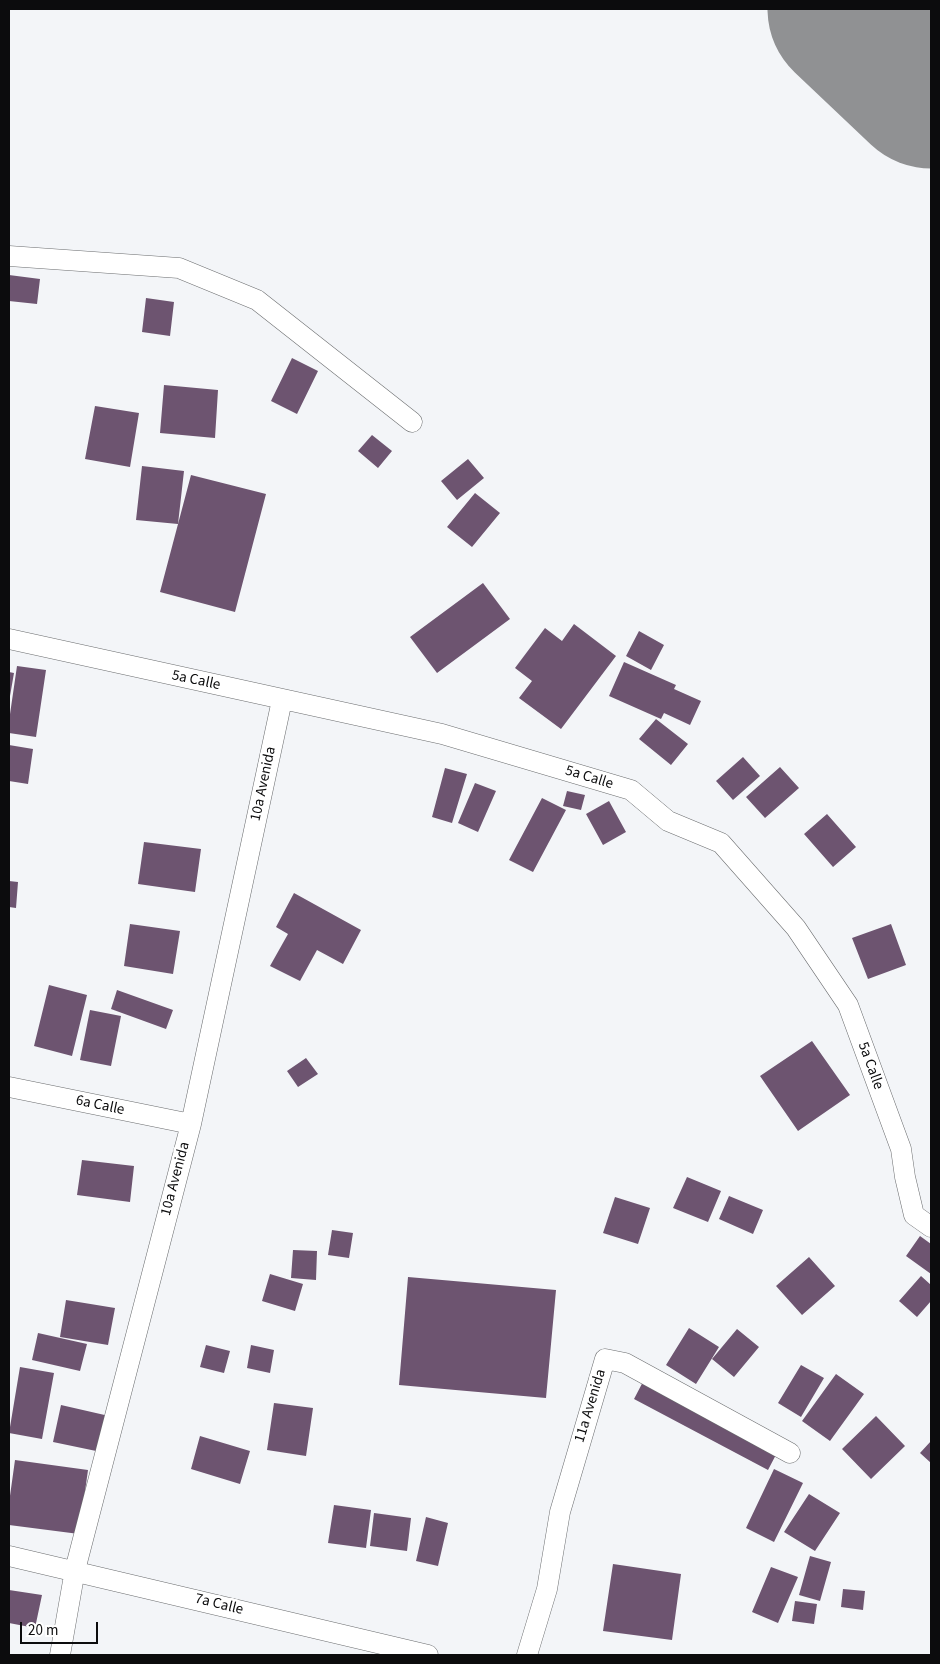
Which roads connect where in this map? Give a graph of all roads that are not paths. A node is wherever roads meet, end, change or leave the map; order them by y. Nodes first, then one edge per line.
1 (9, 256) edge
2 (412, 422) dead end
3 (9, 640) edge
4 (282, 700) junction
5 (9, 1087) edge
6 (191, 1124) junction
7 (931, 1227) edge
8 (790, 1453) dead end
9 (9, 1556) edge
10 (74, 1570) junction
11 (60, 1655) edge
12 (428, 1655) edge
13 (527, 1655) edge

1 - 2 street
3 - 4 street, 5a Calle
4 - 6 street, 10a Avenida
4 - 7 street, 5a Calle
5 - 6 street, 6a Calle
6 - 10 street, 10a Avenida
8 - 13 street, 11a Avenida
9 - 10 street, 7a Calle
10 - 11 street, 10a Avenida
10 - 12 street, 7a Calle

